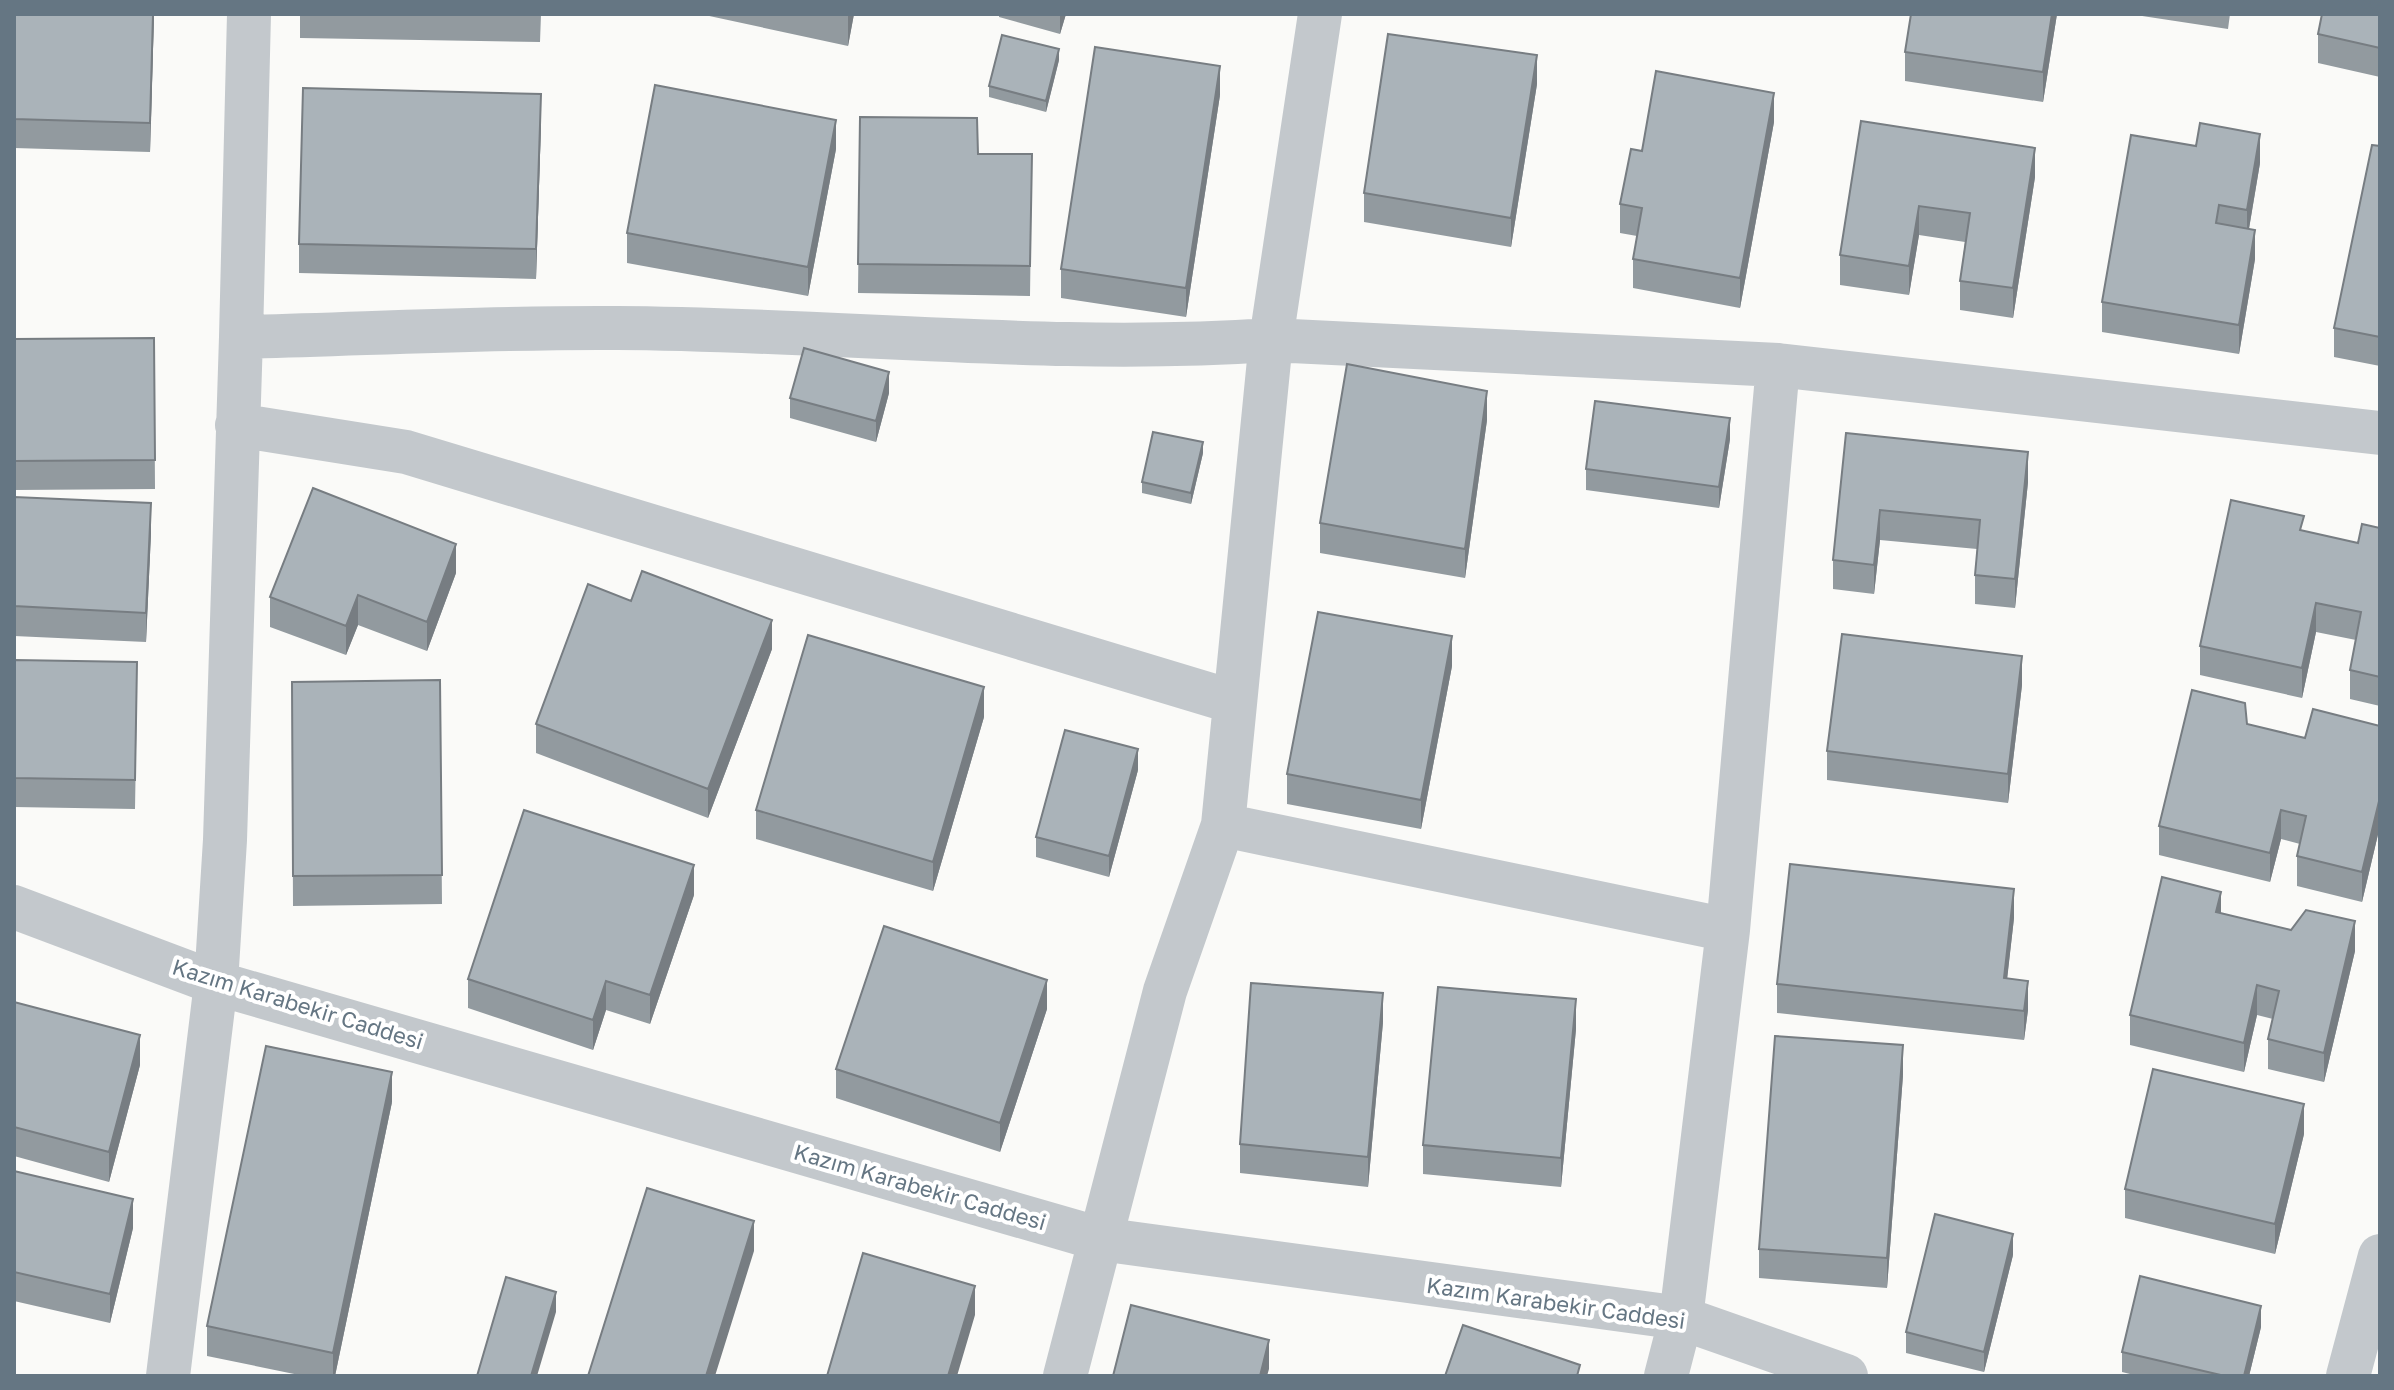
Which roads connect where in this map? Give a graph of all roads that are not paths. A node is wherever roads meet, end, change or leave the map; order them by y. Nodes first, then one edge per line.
1 (249, 14) edge
2 (1320, 14) edge
3 (241, 337) junction
4 (1271, 340) junction
5 (1778, 365) junction
6 (237, 425) junction
7 (2380, 433) edge
8 (1234, 702) junction
9 (1223, 825) junction
10 (14, 907) edge
11 (1728, 930) junction
12 (216, 983) junction
13 (1100, 1239) junction
14 (2380, 1256) edge
15 (1681, 1318) junction
16 (168, 1376) edge
17 (1065, 1376) edge
18 (1666, 1376) edge
19 (1846, 1376) edge
20 (2348, 1376) edge

1 - 3 street
2 - 4 street
3 - 4 street
3 - 6 street
4 - 5 street
4 - 8 street
5 - 7 street
5 - 11 street
6 - 8 street
6 - 12 street
8 - 9 street
9 - 11 street
9 - 13 street
10 - 12 street, Kazım Karabekir Caddesi
11 - 15 street
12 - 13 street, Kazım Karabekir Caddesi
12 - 16 street
13 - 15 street, Kazım Karabekir Caddesi
13 - 17 street
14 - 20 street
15 - 18 street
15 - 19 street, Kazım Karabekir Caddesi

